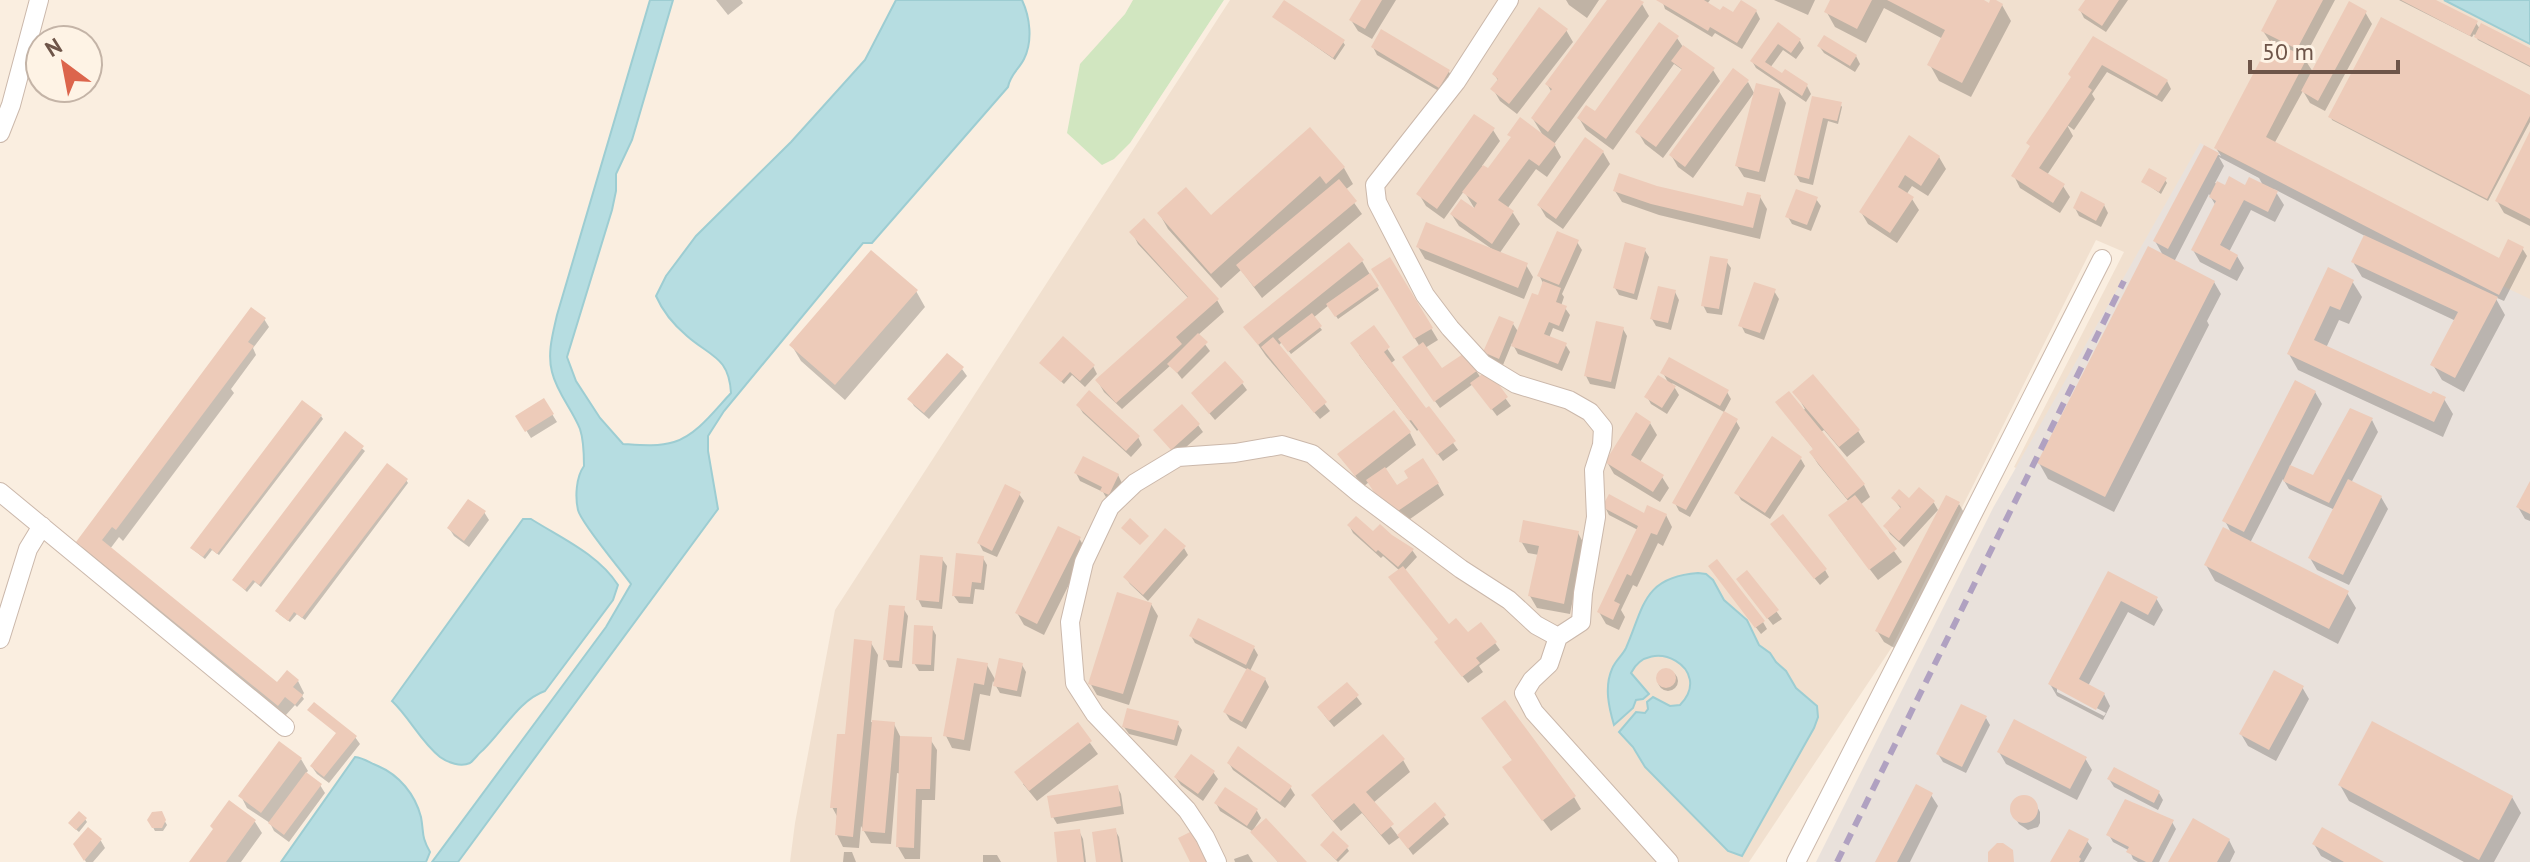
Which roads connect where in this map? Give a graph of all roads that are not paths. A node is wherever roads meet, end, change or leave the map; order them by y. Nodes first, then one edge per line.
1 (39, 0) edge
2 (1509, 0) edge
3 (0, 133) edge
4 (2102, 259) dead end
5 (0, 492) edge
6 (42, 526) junction
7 (1558, 637) junction
8 (0, 639) edge
9 (285, 727) dead end
10 (1217, 862) edge
11 (1669, 862) edge
12 (1796, 862) edge

1 - 3 street
2 - 7 street
4 - 12 street
5 - 6 street
6 - 8 street
6 - 9 street
7 - 10 street
7 - 11 street

